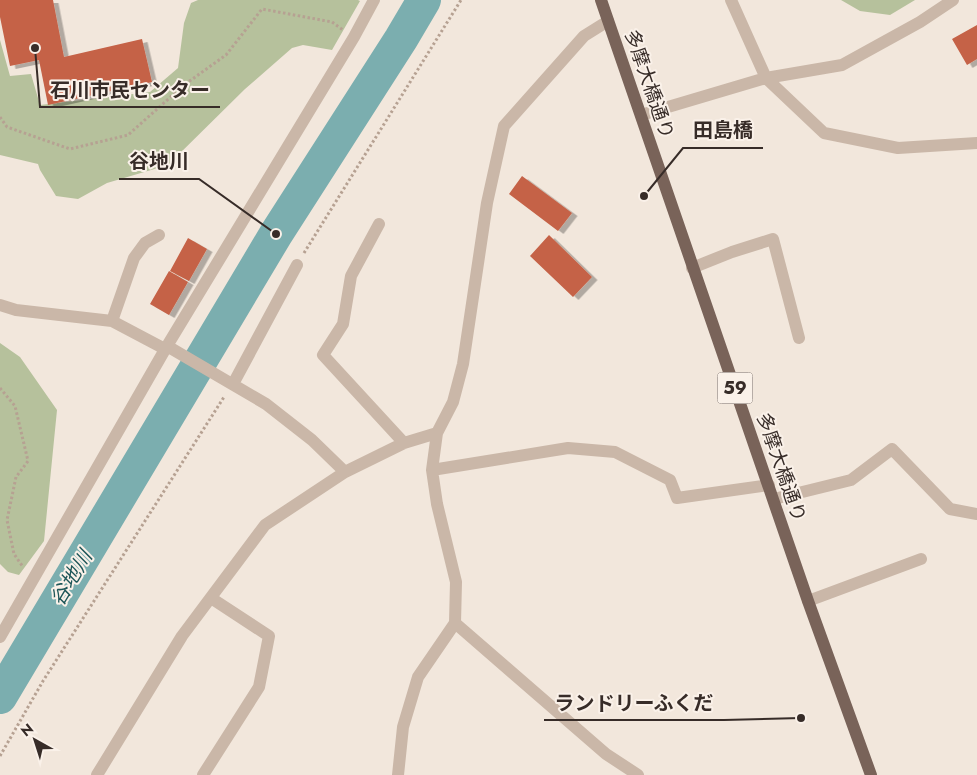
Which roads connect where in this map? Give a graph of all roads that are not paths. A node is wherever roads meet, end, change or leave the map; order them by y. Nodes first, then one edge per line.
1 (374, 0) edge
2 (601, 0) edge
3 (731, 0) edge
4 (953, 0) edge
5 (608, 22) junction
6 (766, 78) junction
7 (641, 115) junction
8 (977, 143) edge
9 (379, 224) dead end
10 (159, 235) dead end
11 (297, 265) road end
12 (692, 268) junction
13 (0, 305) edge
14 (112, 321) junction
15 (799, 338) dead end
16 (169, 348) junction
17 (230, 383) junction
18 (437, 433) junction
19 (404, 443) junction
20 (432, 470) junction
21 (344, 472) junction
22 (769, 485) junction
23 (774, 499) junction
24 (977, 514) edge
25 (921, 559) dead end
26 (211, 598) junction
27 (808, 601) junction
28 (455, 623) junction
29 (0, 636) edge
30 (97, 775) edge
31 (203, 775) edge
32 (398, 775) edge
33 (638, 775) edge
34 (871, 775) edge

1 - 16 street
2 - 5 main road, 多摩大橋通り / 59
3 - 6 street
4 - 6 street
5 - 7 main road, 多摩大橋通り / 59
5 - 18 street
6 - 7 street
6 - 8 street
7 - 12 main road, 多摩大橋通り / 59
9 - 19 street
10 - 14 street
11 - 17 street
12 - 15 street
12 - 22 main road, 多摩大橋通り / 59
13 - 14 street
14 - 16 street
16 - 17 street
16 - 29 street
17 - 21 street
18 - 19 street
18 - 20 street
19 - 21 street
20 - 22 street
20 - 28 street
21 - 26 street
22 - 23 main road, 多摩大橋通り / 59
23 - 24 street
23 - 27 main road, 多摩大橋通り / 59
25 - 27 street
26 - 30 street
26 - 31 street
27 - 34 main road, 多摩大橋通り / 59
28 - 32 street
28 - 33 street

